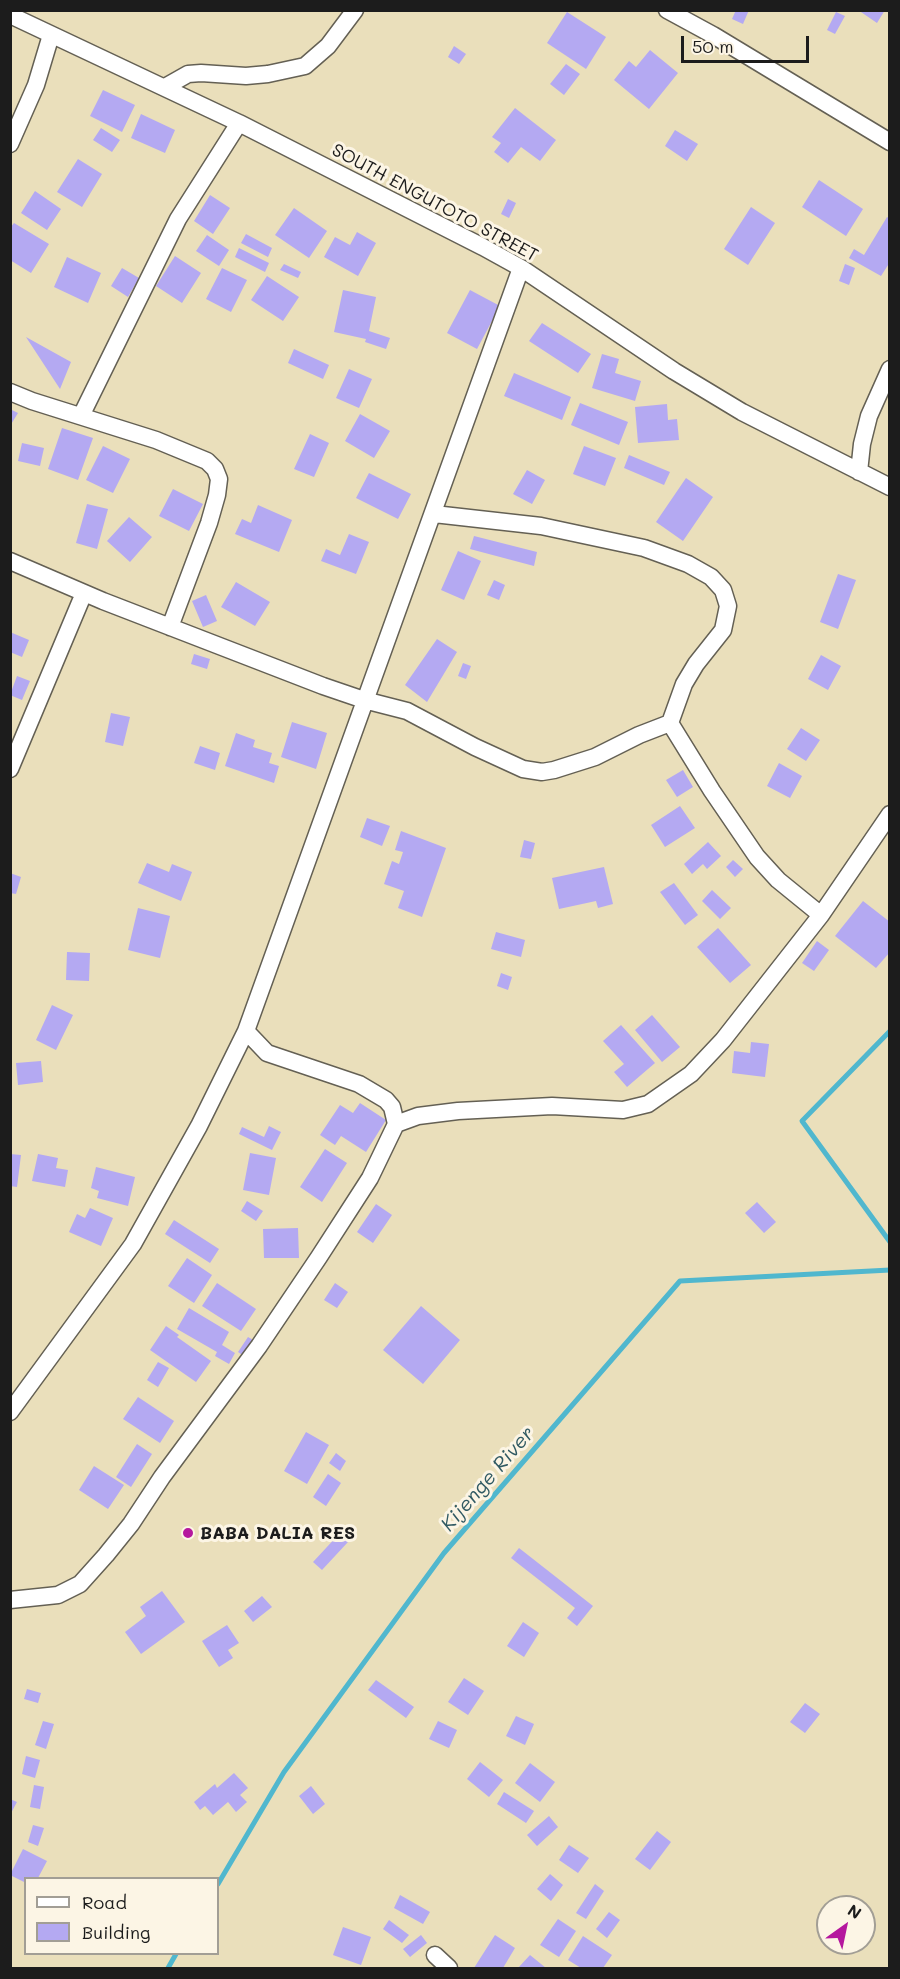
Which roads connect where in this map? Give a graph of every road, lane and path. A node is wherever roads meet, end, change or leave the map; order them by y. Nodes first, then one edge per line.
1 (355, 10) edge
2 (667, 10) edge
3 (10, 15) edge
4 (51, 34) junction
5 (165, 87) junction
6 (239, 123) junction
7 (890, 142) edge
8 (10, 144) edge
9 (521, 268) junction
10 (890, 369) edge
11 (10, 392) edge
12 (81, 416) junction
13 (859, 472) junction
14 (890, 487) edge
15 (434, 514) junction
16 (10, 561) edge
17 (84, 593) junction
18 (170, 627) junction
19 (364, 700) junction
20 (670, 723) junction
21 (10, 769) edge
22 (890, 814) edge
23 (820, 915) junction
24 (246, 1031) junction
25 (396, 1124) junction
26 (10, 1412) edge
27 (10, 1600) edge
28 (435, 1955) dead end
29 (449, 1968) edge

1 - 5 street
2 - 7 street
3 - 4 street, SOUTH ENGUTOTO STREET
4 - 5 street, SOUTH ENGUTOTO STREET
4 - 8 street
5 - 6 street, SOUTH ENGUTOTO STREET
6 - 9 street, SOUTH ENGUTOTO STREET
6 - 12 street
9 - 13 street, SOUTH ENGUTOTO STREET
9 - 15 street
10 - 13 street
11 - 12 street
12 - 18 street
13 - 14 street, SOUTH ENGUTOTO STREET
15 - 19 street
15 - 20 street
16 - 17 street
17 - 18 street
17 - 21 street
18 - 19 street
19 - 20 street
19 - 24 street
20 - 23 street
22 - 23 street
23 - 25 street
24 - 25 street
24 - 26 street
25 - 27 street
28 - 29 street

